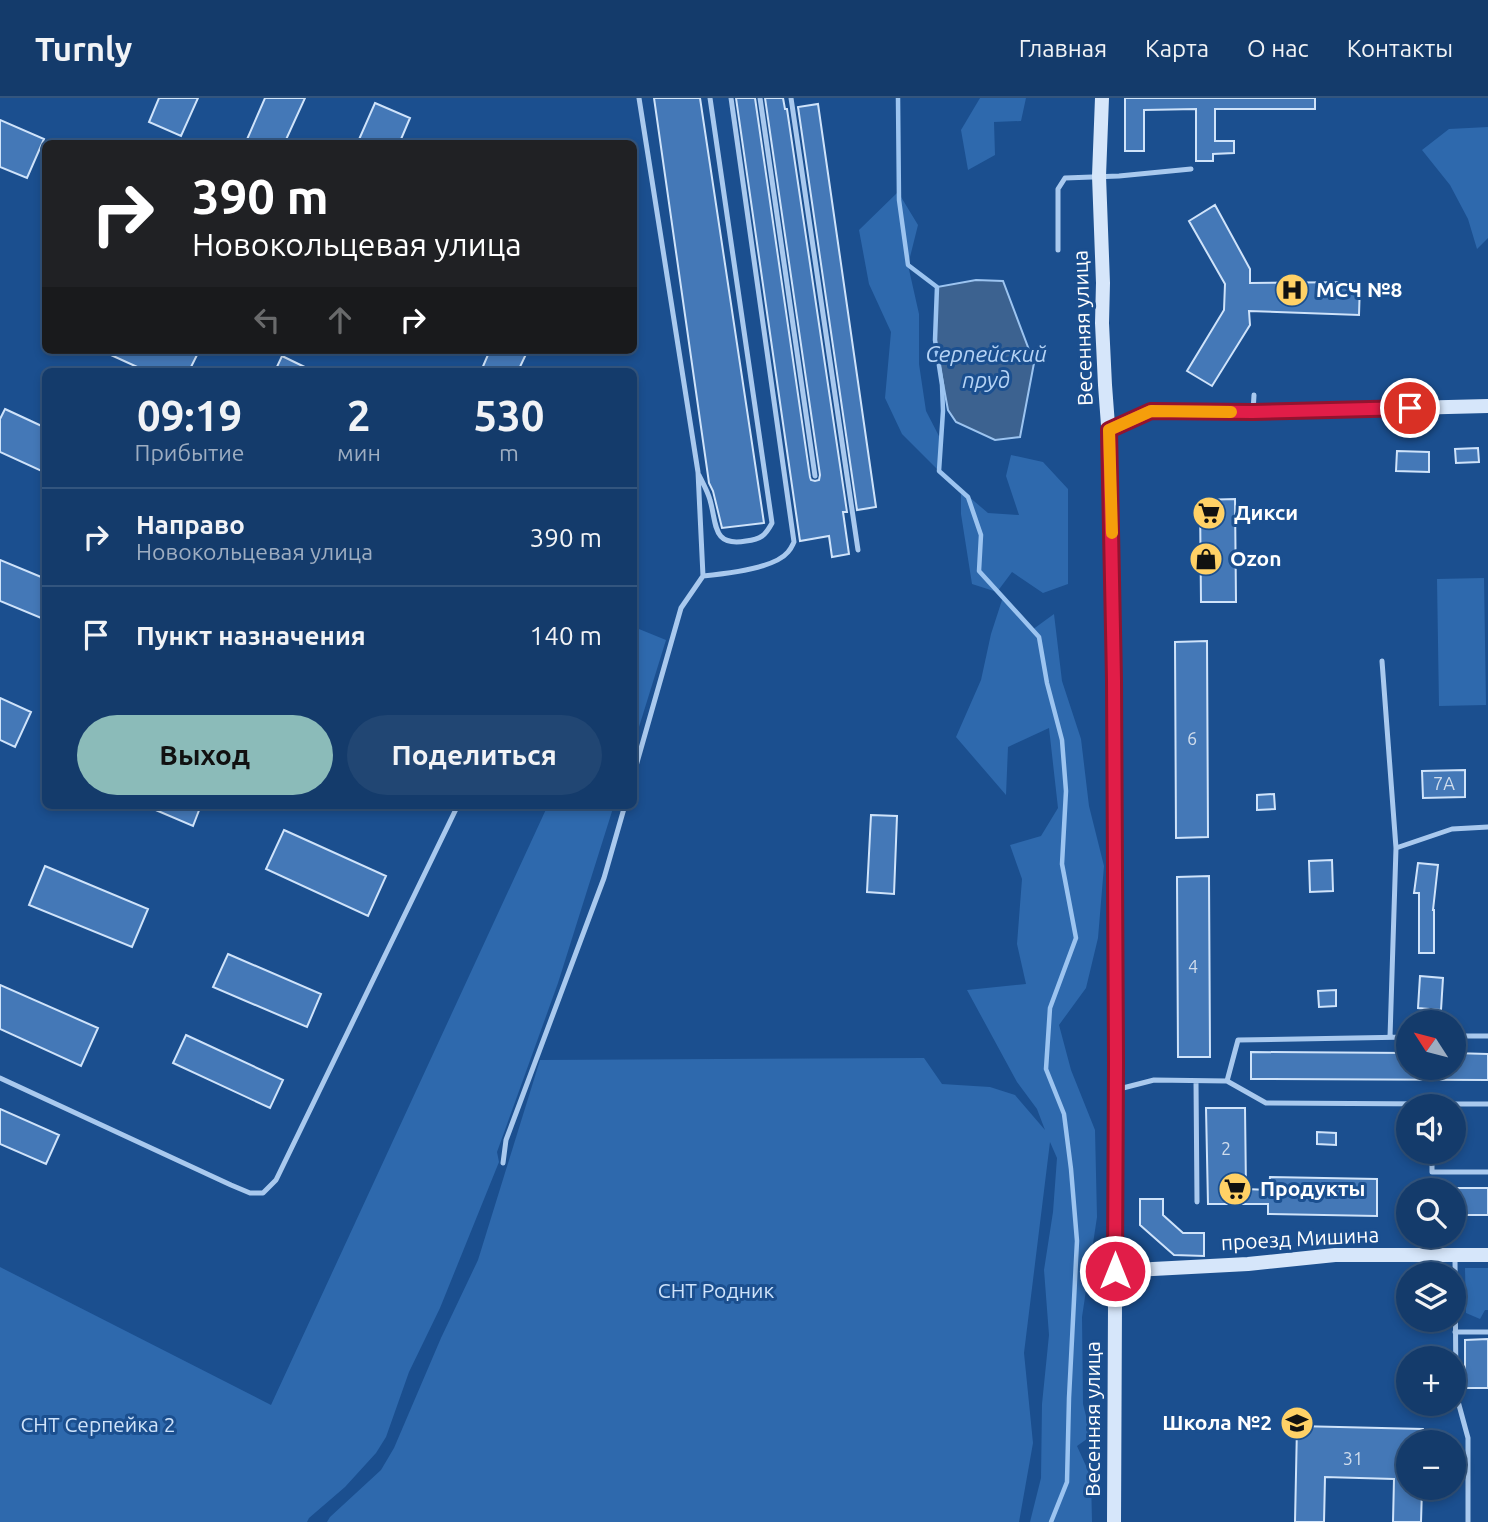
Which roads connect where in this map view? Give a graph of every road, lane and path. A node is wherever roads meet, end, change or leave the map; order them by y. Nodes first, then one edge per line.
1 (639, 98) edge
2 (710, 98) edge
3 (731, 98) edge
4 (760, 98) edge
5 (791, 98) edge
6 (1102, 98) edge
7 (1191, 169) dead end
8 (1098, 176) junction
9 (1058, 250) dead end
10 (1254, 394) dead end
11 (1488, 406) edge
12 (1253, 412) junction
13 (1109, 430) junction
14 (698, 472) junction
15 (815, 476) dead end
16 (858, 550) dead end
17 (703, 576) junction
18 (1382, 661) dead end
19 (637, 763) edge
20 (456, 809) edge
21 (624, 809) edge
22 (1488, 827) edge
23 (1396, 848) junction
24 (1466, 1036) edge
25 (1488, 1036) edge
26 (1390, 1037) junction
27 (1396, 1037) edge
28 (0, 1079) edge
29 (1196, 1081) junction
30 (1227, 1081) junction
31 (1116, 1089) junction
32 (1396, 1104) edge
33 (1466, 1104) edge
34 (1488, 1104) edge
35 (503, 1163) dead end
36 (1432, 1164) edge
37 (1488, 1172) edge
38 (1197, 1202) dead end
39 (1455, 1255) junction
40 (1488, 1255) edge
41 (1455, 1262) edge
42 (1115, 1271) junction
43 (1455, 1332) edge
44 (1466, 1332) edge
45 (1488, 1332) edge
46 (1114, 1522) edge
47 (1468, 1522) edge

1 - 14 lane
2 - 14 lane
3 - 17 lane
4 - 15 lane
5 - 16 lane
6 - 8 street, Весенняя улица
7 - 8 lane
8 - 9 lane
8 - 13 street, Весенняя улица
10 - 12 lane
11 - 12 street
12 - 13 street
13 - 31 street, Весенняя улица
14 - 17 lane
17 - 19 lane
18 - 23 lane
20 - 28 lane
21 - 35 lane
22 - 23 lane
23 - 26 lane
24 - 25 lane
26 - 27 lane
26 - 30 lane
29 - 30 lane
29 - 31 lane
29 - 38 lane
30 - 32 lane
31 - 42 street, Весенняя улица
33 - 34 lane
36 - 37 lane
39 - 40 street, проезд Мишина
39 - 41 lane
39 - 42 street, проезд Мишина
42 - 46 street, Весенняя улица
43 - 47 lane
44 - 45 lane

